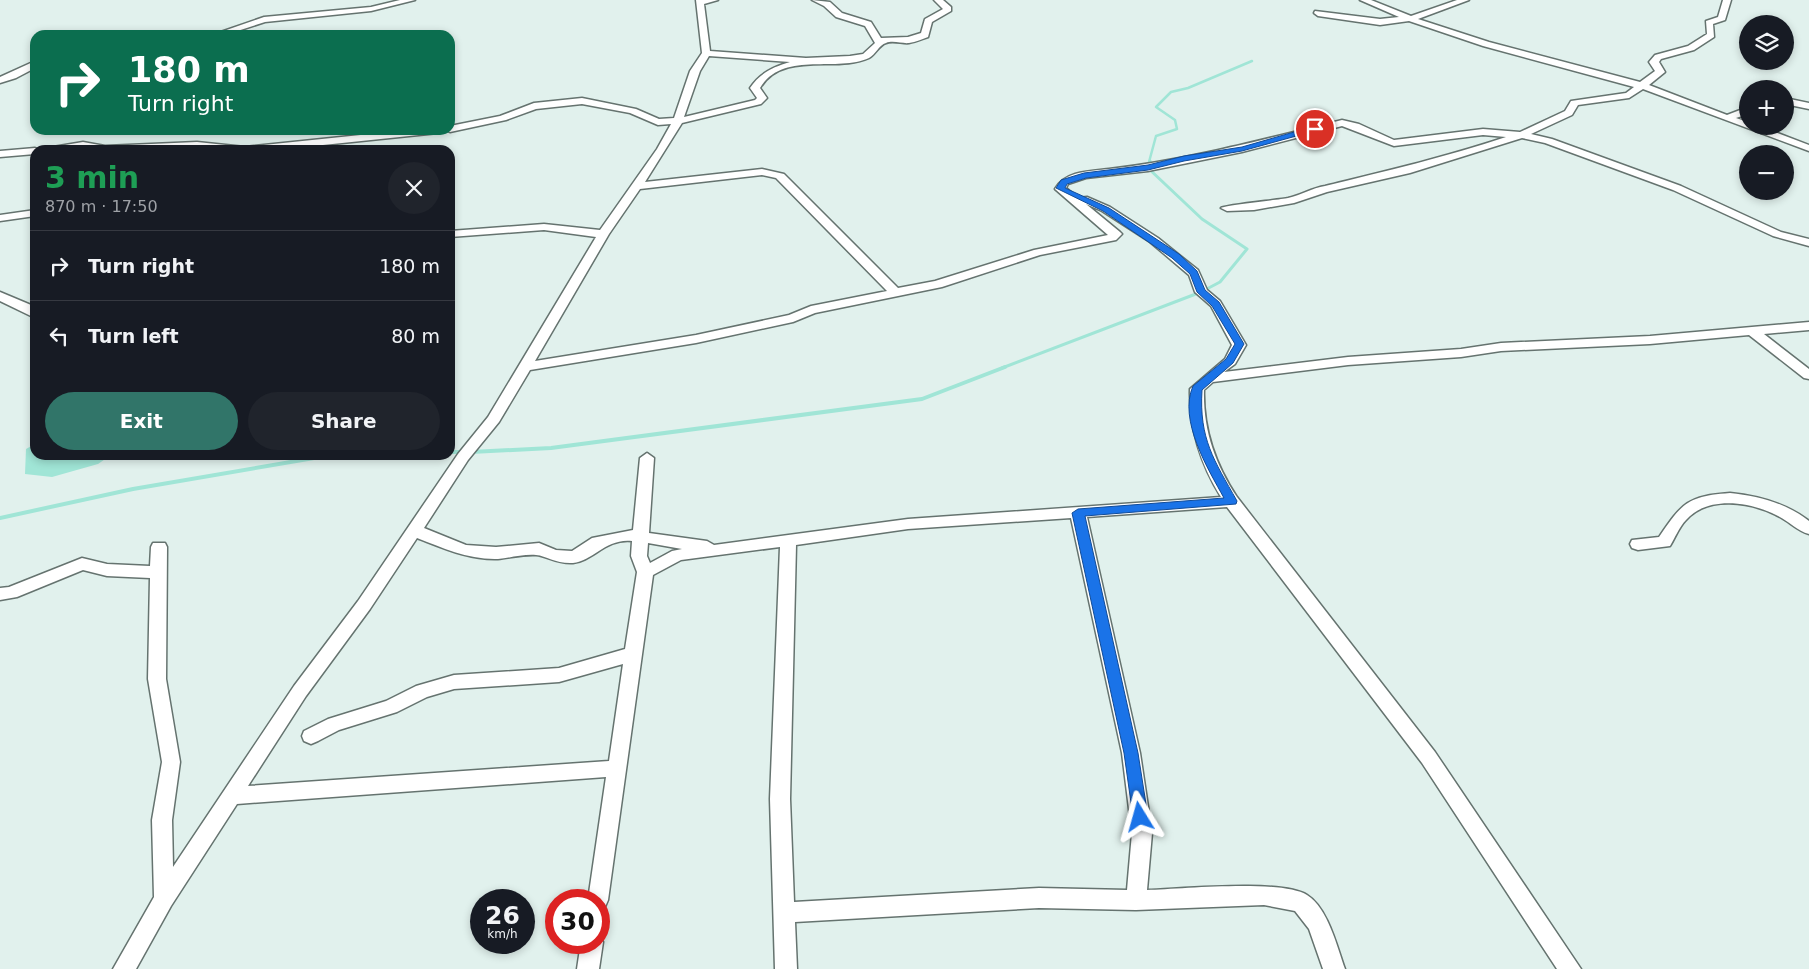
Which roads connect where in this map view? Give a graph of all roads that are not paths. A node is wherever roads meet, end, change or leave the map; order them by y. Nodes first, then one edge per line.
1 (411, 0) edge
2 (714, 0) edge
3 (816, 0) edge
4 (938, 0) edge
5 (1364, 0) edge
6 (1465, 0) edge
7 (1727, 0) edge
8 (700, 2) edge
9 (1318, 13) dead end
10 (1412, 18) junction
11 (232, 30) edge
12 (879, 42) junction
13 (706, 53) junction
14 (806, 61) junction
15 (30, 67) edge
16 (0, 80) edge
17 (1643, 86) junction
18 (1794, 103) edge
19 (1809, 106) edge
20 (1739, 113) edge
21 (1727, 118) junction
22 (678, 121) junction
23 (1739, 123) edge
24 (455, 127) edge
25 (390, 135) edge
26 (1521, 135) junction
27 (1773, 135) edge
28 (179, 145) edge
29 (205, 145) edge
30 (293, 145) edge
31 (1809, 148) edge
32 (30, 151) edge
33 (0, 154) edge
34 (636, 186) junction
35 (1060, 188) junction
36 (1228, 208) dead end
37 (30, 214) edge
38 (0, 218) edge
39 (455, 234) edge
40 (603, 234) junction
41 (1809, 243) edge
42 (896, 293) junction
43 (0, 296) edge
44 (30, 310) edge
45 (1809, 326) edge
46 (1753, 332) junction
47 (523, 367) junction
48 (1809, 375) edge
49 (1209, 378) junction
50 (647, 458) dead end
51 (1232, 501) junction
52 (1078, 513) junction
53 (1809, 529) edge
54 (413, 530) junction
55 (641, 538) junction
56 (788, 542) junction
57 (1638, 544) dead end
58 (159, 547) dead end
59 (725, 550) junction
60 (158, 572) junction
61 (645, 572) junction
62 (0, 594) edge
63 (633, 654) junction
64 (311, 736) dead end
65 (617, 768) junction
66 (232, 796) junction
67 (600, 889) edge
68 (164, 899) junction
69 (1136, 900) junction
70 (783, 913) junction
71 (590, 954) edge
72 (124, 969) edge
73 (588, 969) edge
74 (786, 969) edge
75 (1334, 969) edge
76 (1570, 969) edge

1 - 11 street
2 - 8 street
3 - 12 street
4 - 12 street
5 - 10 street
6 - 10 street
7 - 17 street
8 - 13 street
9 - 10 street
10 - 17 street
12 - 14 street
13 - 14 street
13 - 22 street
14 - 22 street
15 - 16 street
17 - 21 street
17 - 26 street
18 - 19 street
20 - 21 street
21 - 23 street
22 - 24 street
22 - 34 street
25 - 30 street
26 - 35 street
26 - 36 street
26 - 41 street
27 - 31 street
28 - 29 street
32 - 33 street
34 - 40 street
34 - 42 street
35 - 42 street
35 - 49 street
37 - 38 street
39 - 40 street
40 - 47 street
42 - 47 street
43 - 44 street
45 - 46 street
46 - 48 street
46 - 49 street
47 - 54 street
49 - 51 street
50 - 55 street
51 - 52 street
51 - 76 street
52 - 56 street
52 - 69 street
53 - 57 street
54 - 55 street
54 - 66 street
55 - 59 street
55 - 61 street
56 - 59 street
56 - 70 street
58 - 60 street
59 - 61 street
60 - 62 street
60 - 68 street
61 - 63 street
63 - 64 street
63 - 65 street
65 - 66 street
65 - 67 street
66 - 68 street
68 - 72 street
69 - 70 street
69 - 75 street
70 - 74 street
71 - 73 street

